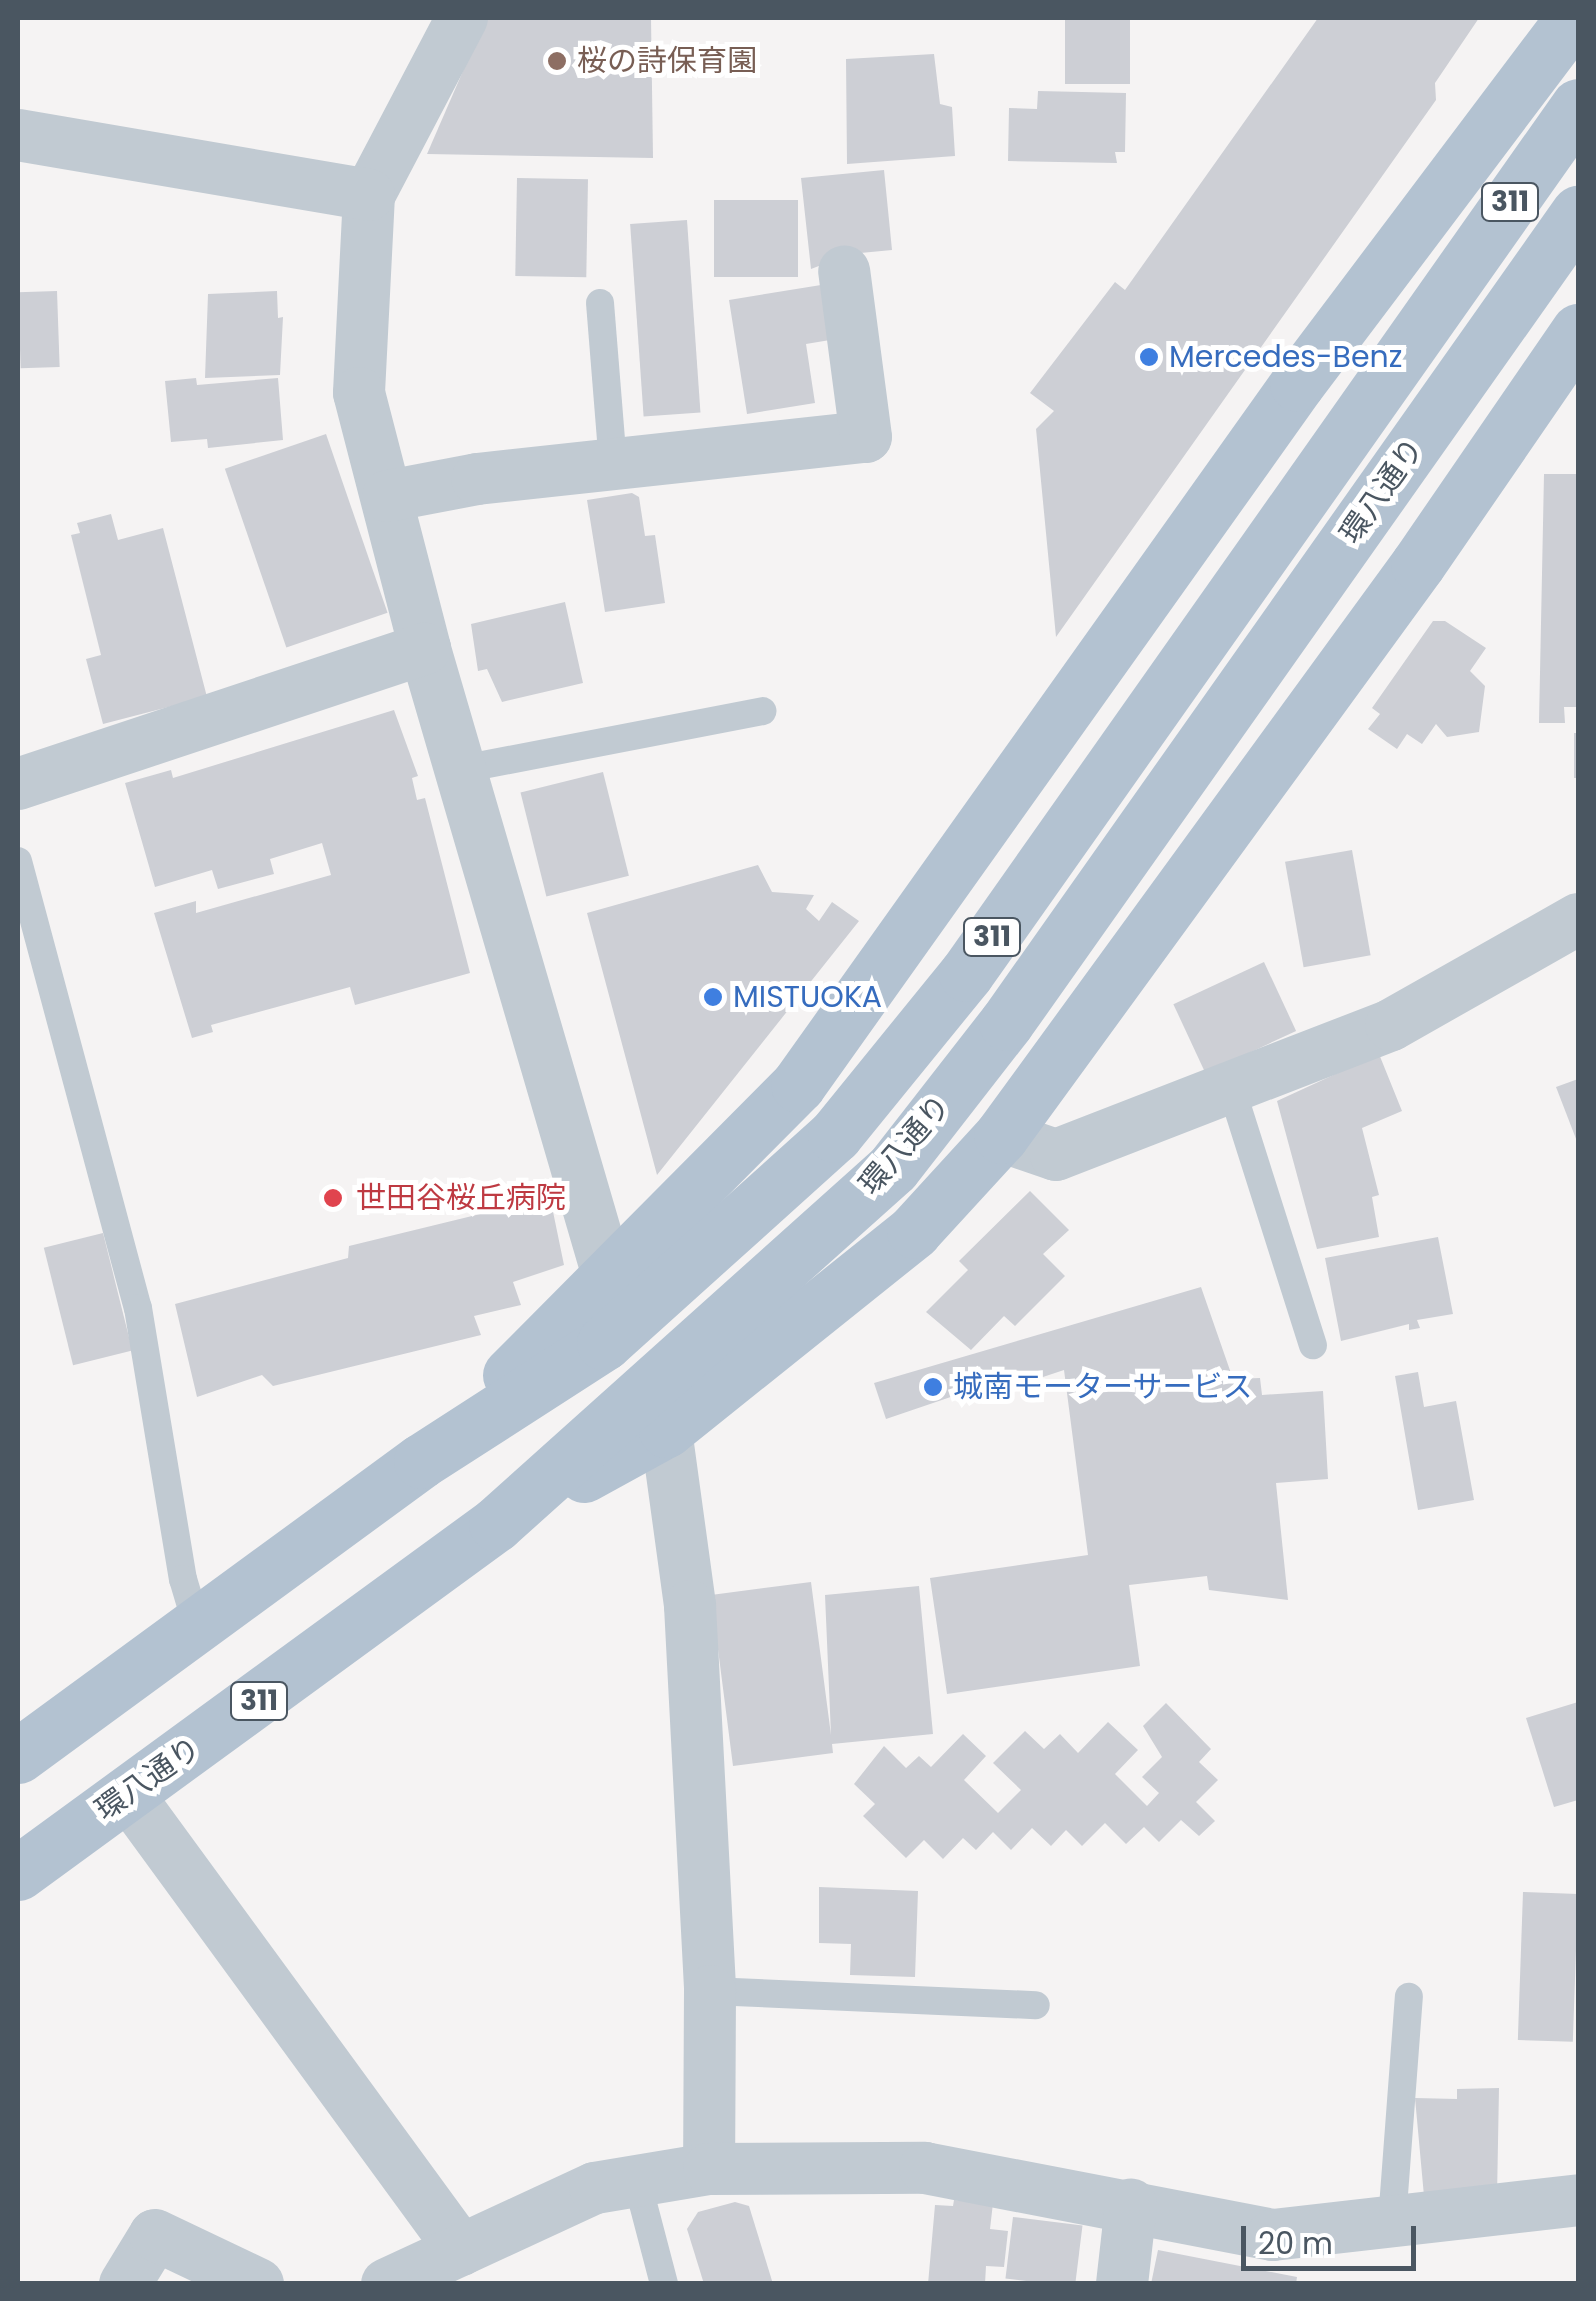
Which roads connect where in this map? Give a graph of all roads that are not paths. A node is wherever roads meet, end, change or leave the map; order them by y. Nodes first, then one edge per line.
1 (462, 18) edge
2 (1573, 18) edge
3 (1578, 106) edge
4 (18, 136) edge
5 (369, 195) junction
6 (1578, 212) edge
7 (844, 271) dead end
8 (600, 303) dead end
9 (1578, 330) edge
10 (613, 464) junction
11 (388, 496) junction
12 (424, 649) junction
13 (762, 710) dead end
14 (462, 769) junction
15 (18, 784) edge
16 (18, 861) edge
17 (1578, 919) edge
18 (1231, 1087) junction
19 (1001, 1136) junction
20 (609, 1279) junction
21 (1313, 1345) dead end
22 (666, 1430) junction
23 (421, 1460) junction
24 (496, 1524) junction
25 (197, 1626) junction
26 (18, 1756) edge
27 (127, 1793) junction
28 (18, 1873) edge
29 (710, 1992) junction
30 (1409, 1997) dead end
31 (1036, 2005) dead end
32 (709, 2169) junction
33 (636, 2177) junction
34 (1578, 2200) edge
35 (1132, 2205) junction
36 (1392, 2220) junction
37 (461, 2250) junction
38 (124, 2284) edge
39 (258, 2284) edge
40 (387, 2284) edge
41 (664, 2284) edge
42 (1122, 2284) edge

1 - 5 street
2 - 20 main road
3 - 23 main road, 環八通り / 311
4 - 5 street
5 - 11 street
6 - 24 main road, 環八通り / 311
7 - 10 street
8 - 10 lane
9 - 19 main road
10 - 11 street
11 - 12 street
12 - 14 street
12 - 15 street
13 - 14 lane
14 - 20 street
16 - 25 lane
17 - 18 street
18 - 19 street
18 - 21 lane
19 - 22 main road
20 - 23 main road
22 - 24 main road
22 - 29 street
23 - 25 main road, 環八通り / 311
24 - 27 main road, 環八通り / 311
25 - 26 main road, 環八通り / 311
27 - 28 main road, 環八通り / 311
27 - 37 street
29 - 31 lane
29 - 32 street
30 - 36 lane
32 - 33 street
32 - 35 street
33 - 37 street
33 - 41 lane
34 - 36 street
35 - 36 street
35 - 42 street
37 - 40 street
38 - 39 street

